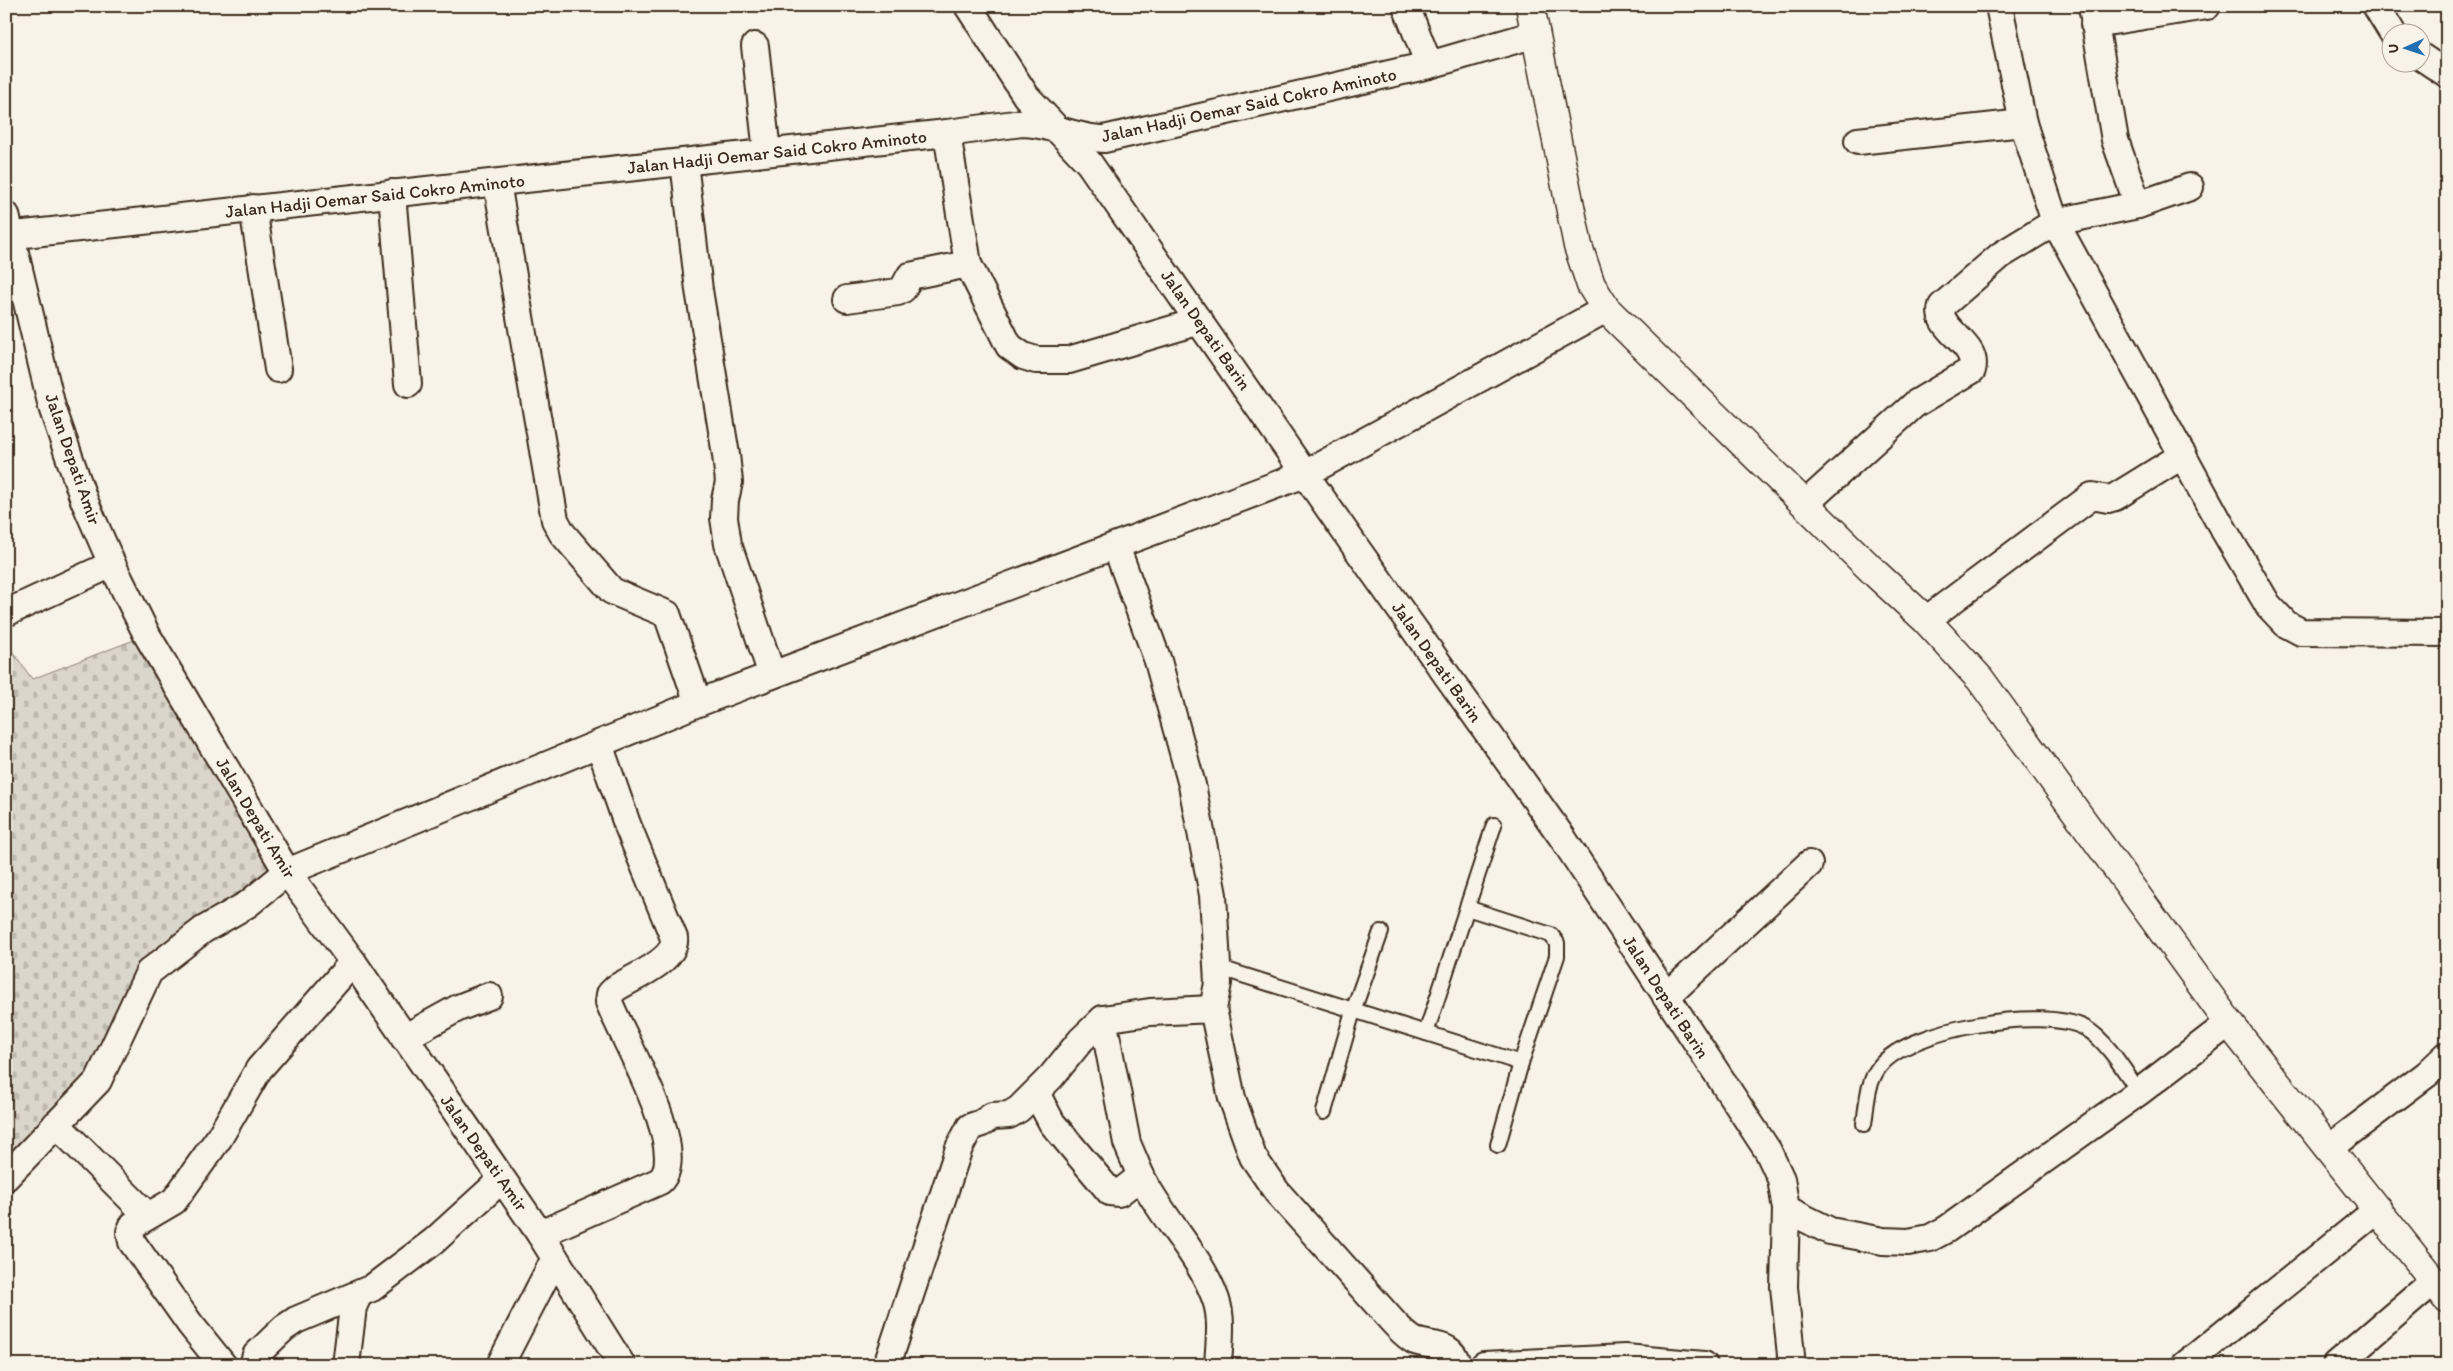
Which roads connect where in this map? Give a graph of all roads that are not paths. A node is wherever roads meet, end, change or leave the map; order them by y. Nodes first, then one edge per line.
1 (968, 6) edge
2 (1406, 6) edge
3 (1530, 6) edge
4 (1999, 6) edge
5 (2207, 6) edge
6 (2376, 6) edge
7 (2093, 15) edge
8 (2386, 22) edge
9 (1536, 34) junction
10 (755, 46) dead end
11 (2430, 63) edge
12 (1429, 65) junction
13 (2447, 74) edge
14 (2023, 123) junction
15 (1057, 130) junction
16 (947, 134) junction
17 (1858, 141) dead end
18 (767, 152) junction
19 (684, 162) junction
20 (497, 183) junction
21 (2190, 187) dead end
22 (392, 193) junction
23 (2138, 204) junction
24 (253, 208) junction
25 (2055, 222) junction
26 (8, 229) edge
27 (968, 264) junction
28 (847, 299) dead end
29 (1606, 309) junction
30 (1200, 321) junction
31 (278, 369) dead end
32 (408, 384) dead end
33 (2183, 455) junction
34 (1305, 474) junction
35 (1806, 503) junction
36 (1116, 546) junction
37 (112, 564) junction
38 (6, 612) edge
39 (1926, 620) junction
40 (2447, 633) edge
41 (772, 675) junction
42 (698, 703) junction
43 (599, 744) junction
44 (1494, 825) dead end
45 (1809, 864) dead end
46 (287, 872) junction
47 (1467, 908) junction
48 (1381, 932) dead end
49 (353, 962) junction
50 (1217, 967) junction
51 (488, 996) dead end
52 (1666, 998) junction
53 (1213, 1009) junction
54 (1354, 1010) junction
55 (1103, 1019) junction
56 (2229, 1023) junction
57 (1426, 1033) junction
58 (404, 1038) junction
59 (2447, 1055) edge
60 (1521, 1064) junction
61 (2139, 1092) junction
62 (1036, 1093) junction
63 (1324, 1112) dead end
64 (56, 1124) junction
65 (1864, 1124) dead end
66 (1498, 1145) dead end
67 (2329, 1148) junction
68 (1141, 1176) junction
69 (6, 1177) edge
70 (502, 1180) junction
71 (1786, 1209) junction
72 (2378, 1209) junction
73 (146, 1215) junction
74 (540, 1234) junction
75 (555, 1258) junction
76 (2440, 1290) edge
77 (359, 1294) junction
78 (223, 1365) edge
79 (253, 1365) edge
80 (346, 1365) edge
81 (500, 1365) edge
82 (622, 1365) edge
83 (888, 1365) edge
84 (1218, 1365) edge
85 (1457, 1365) edge
86 (1484, 1365) edge
87 (1704, 1365) edge
88 (1792, 1365) edge
89 (2185, 1365) edge
90 (2336, 1365) edge

1 - 15 street, Jalan Depati Barin
2 - 12 street
3 - 9 main road
4 - 14 street
5 - 7 street
6 - 8 street
7 - 23 street
9 - 12 street, Jalan Hadji Oemar Said Cokro Aminoto
9 - 29 main road
10 - 18 street
11 - 13 street
12 - 15 street, Jalan Hadji Oemar Said Cokro Aminoto
14 - 17 street
14 - 25 street
15 - 16 street, Jalan Hadji Oemar Said Cokro Aminoto
15 - 30 street, Jalan Depati Barin
16 - 18 street, Jalan Hadji Oemar Said Cokro Aminoto
16 - 27 street
18 - 19 street, Jalan Hadji Oemar Said Cokro Aminoto
19 - 20 street, Jalan Hadji Oemar Said Cokro Aminoto
19 - 41 street
20 - 22 street, Jalan Hadji Oemar Said Cokro Aminoto
20 - 42 street
21 - 23 street
22 - 24 street, Jalan Hadji Oemar Said Cokro Aminoto
22 - 32 street
23 - 25 street
24 - 26 street, Jalan Hadji Oemar Said Cokro Aminoto
24 - 31 street
25 - 33 street
25 - 35 street
26 - 37 street, Jalan Depati Amir
27 - 28 street
27 - 30 street
29 - 34 street
29 - 35 main road
30 - 34 street, Jalan Depati Barin
33 - 39 street
33 - 40 street
34 - 36 street
34 - 52 street, Jalan Depati Barin
35 - 39 main road
36 - 41 street
36 - 50 street
37 - 38 street
37 - 46 street, Jalan Depati Amir
39 - 56 main road
41 - 42 street
42 - 43 street
43 - 46 street
43 - 74 street
44 - 47 lane
45 - 52 street
46 - 49 street, Jalan Depati Amir
46 - 64 street
47 - 57 lane
47 - 60 lane
48 - 54 lane
49 - 58 street, Jalan Depati Amir
49 - 73 street
50 - 53 street
50 - 54 lane
51 - 58 street
52 - 71 street, Jalan Depati Barin
53 - 55 street
53 - 85 street
54 - 57 lane
54 - 63 lane
55 - 62 street
55 - 68 street
56 - 61 street
56 - 67 main road
57 - 60 lane
58 - 70 street, Jalan Depati Amir
59 - 67 street
60 - 66 lane
61 - 65 lane
61 - 71 street
62 - 68 street
62 - 83 street
64 - 69 street
64 - 73 street
67 - 72 main road
68 - 84 street
70 - 74 street, Jalan Depati Amir
70 - 77 street
71 - 88 street, Jalan Depati Barin
72 - 76 main road
72 - 89 street
73 - 78 street
74 - 75 street, Jalan Depati Amir
75 - 81 street
75 - 82 street, Jalan Depati Amir
76 - 90 street
77 - 79 street
77 - 80 street
86 - 87 street

